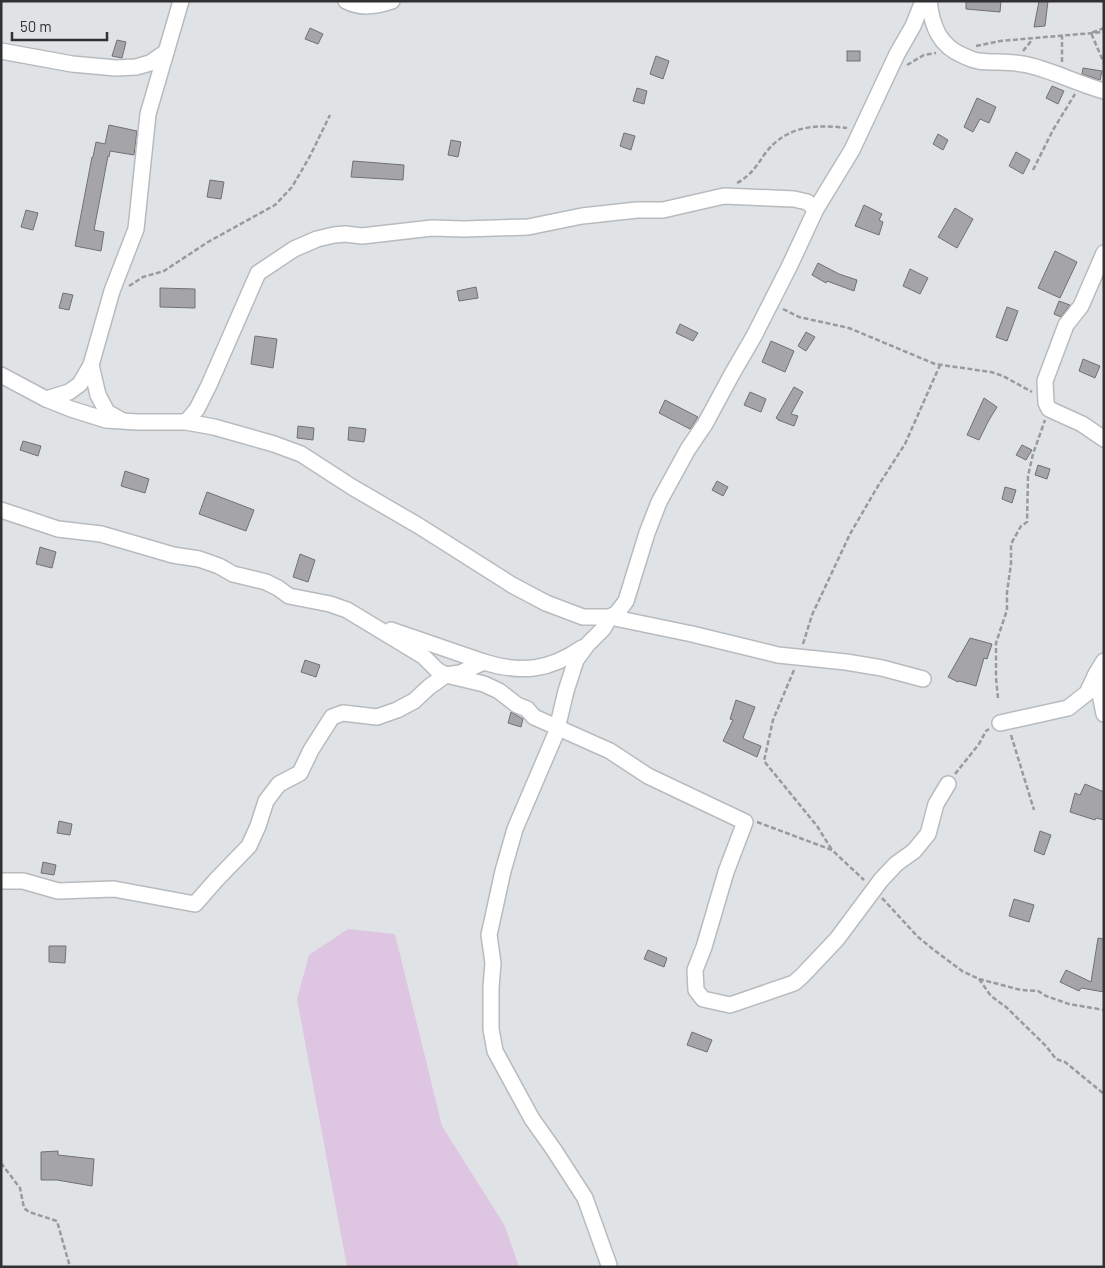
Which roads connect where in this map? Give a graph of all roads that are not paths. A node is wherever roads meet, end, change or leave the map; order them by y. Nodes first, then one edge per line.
1 (181, 1) edge
2 (346, 1) edge
3 (392, 1) edge
4 (924, 1) edge
5 (929, 1) edge
6 (1, 52) edge
7 (166, 52) junction
8 (1104, 91) edge
9 (816, 209) junction
10 (1104, 253) edge
11 (91, 365) junction
12 (1, 375) edge
13 (46, 399) junction
14 (122, 421) junction
15 (186, 422) junction
16 (1104, 439) edge
17 (1, 510) edge
18 (610, 617) junction
19 (371, 624) junction
20 (587, 645) junction
21 (484, 662) junction
22 (1100, 668) edge
23 (446, 675) junction
24 (923, 678) dead end
25 (1104, 714) edge
26 (1000, 722) road end
27 (557, 727) junction
28 (948, 784) road end
29 (1, 881) edge
30 (608, 1265) dead end

1 - 7 street
2 - 3 street
4 - 9 street
5 - 8 street
6 - 7 street
7 - 11 street
9 - 15 street
9 - 18 street
10 - 16 street
11 - 13 street
11 - 14 street
12 - 13 street
13 - 14 street
14 - 15 street
15 - 18 street
17 - 19 street
18 - 20 street
18 - 24 street
19 - 21 street
19 - 23 street
20 - 21 street
20 - 27 street
21 - 23 street
22 - 25 street
22 - 26 street
23 - 27 street
23 - 29 street
27 - 28 street
27 - 30 street

